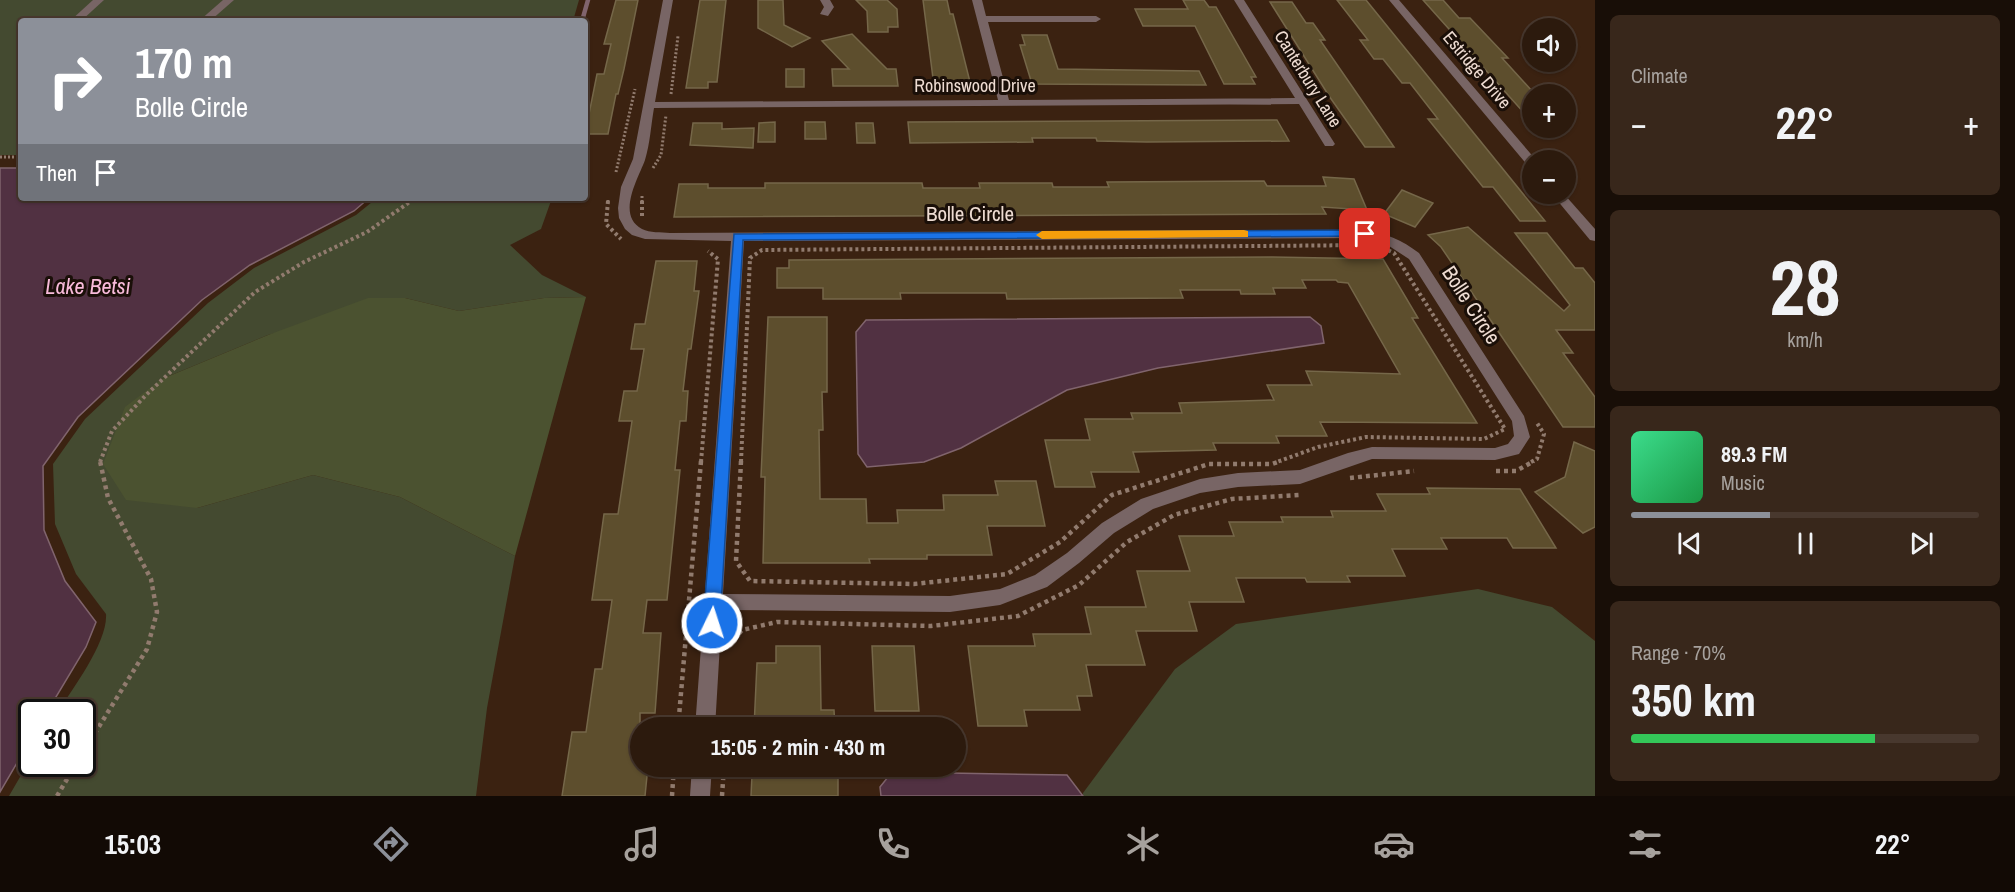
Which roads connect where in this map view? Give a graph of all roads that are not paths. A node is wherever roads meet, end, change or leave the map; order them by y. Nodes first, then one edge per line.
1 (99, 0) edge
2 (229, 0) edge
3 (668, 0) edge
4 (825, 0) edge
5 (977, 0) edge
6 (1239, 0) edge
7 (1394, 0) edge
8 (825, 14) dead end
9 (78, 18) edge
10 (208, 18) edge
11 (982, 19) junction
12 (1096, 19) dead end
13 (1302, 101) junction
14 (1004, 103) junction
15 (649, 105) junction
16 (1329, 144) dead end
17 (1522, 151) edge
18 (1568, 204) edge
19 (1590, 226) edge
20 (738, 237) junction
21 (1595, 237) edge
22 (713, 602) junction
23 (706, 717) edge
24 (701, 777) edge
25 (700, 796) edge

1 - 9 street
2 - 10 street
3 - 15 street, Bolle Circle
4 - 8 street
5 - 11 street
6 - 13 street, Canterbury Lane
7 - 17 street, Estridge Drive
11 - 12 street
11 - 14 street
13 - 14 street, Robinswood Drive
13 - 16 street, Canterbury Lane
14 - 15 street, Robinswood Drive
15 - 20 street, Bolle Circle
18 - 19 street
19 - 21 street
20 - 22 street
20 - 22 street, Bolle Circle
22 - 23 street
24 - 25 street

